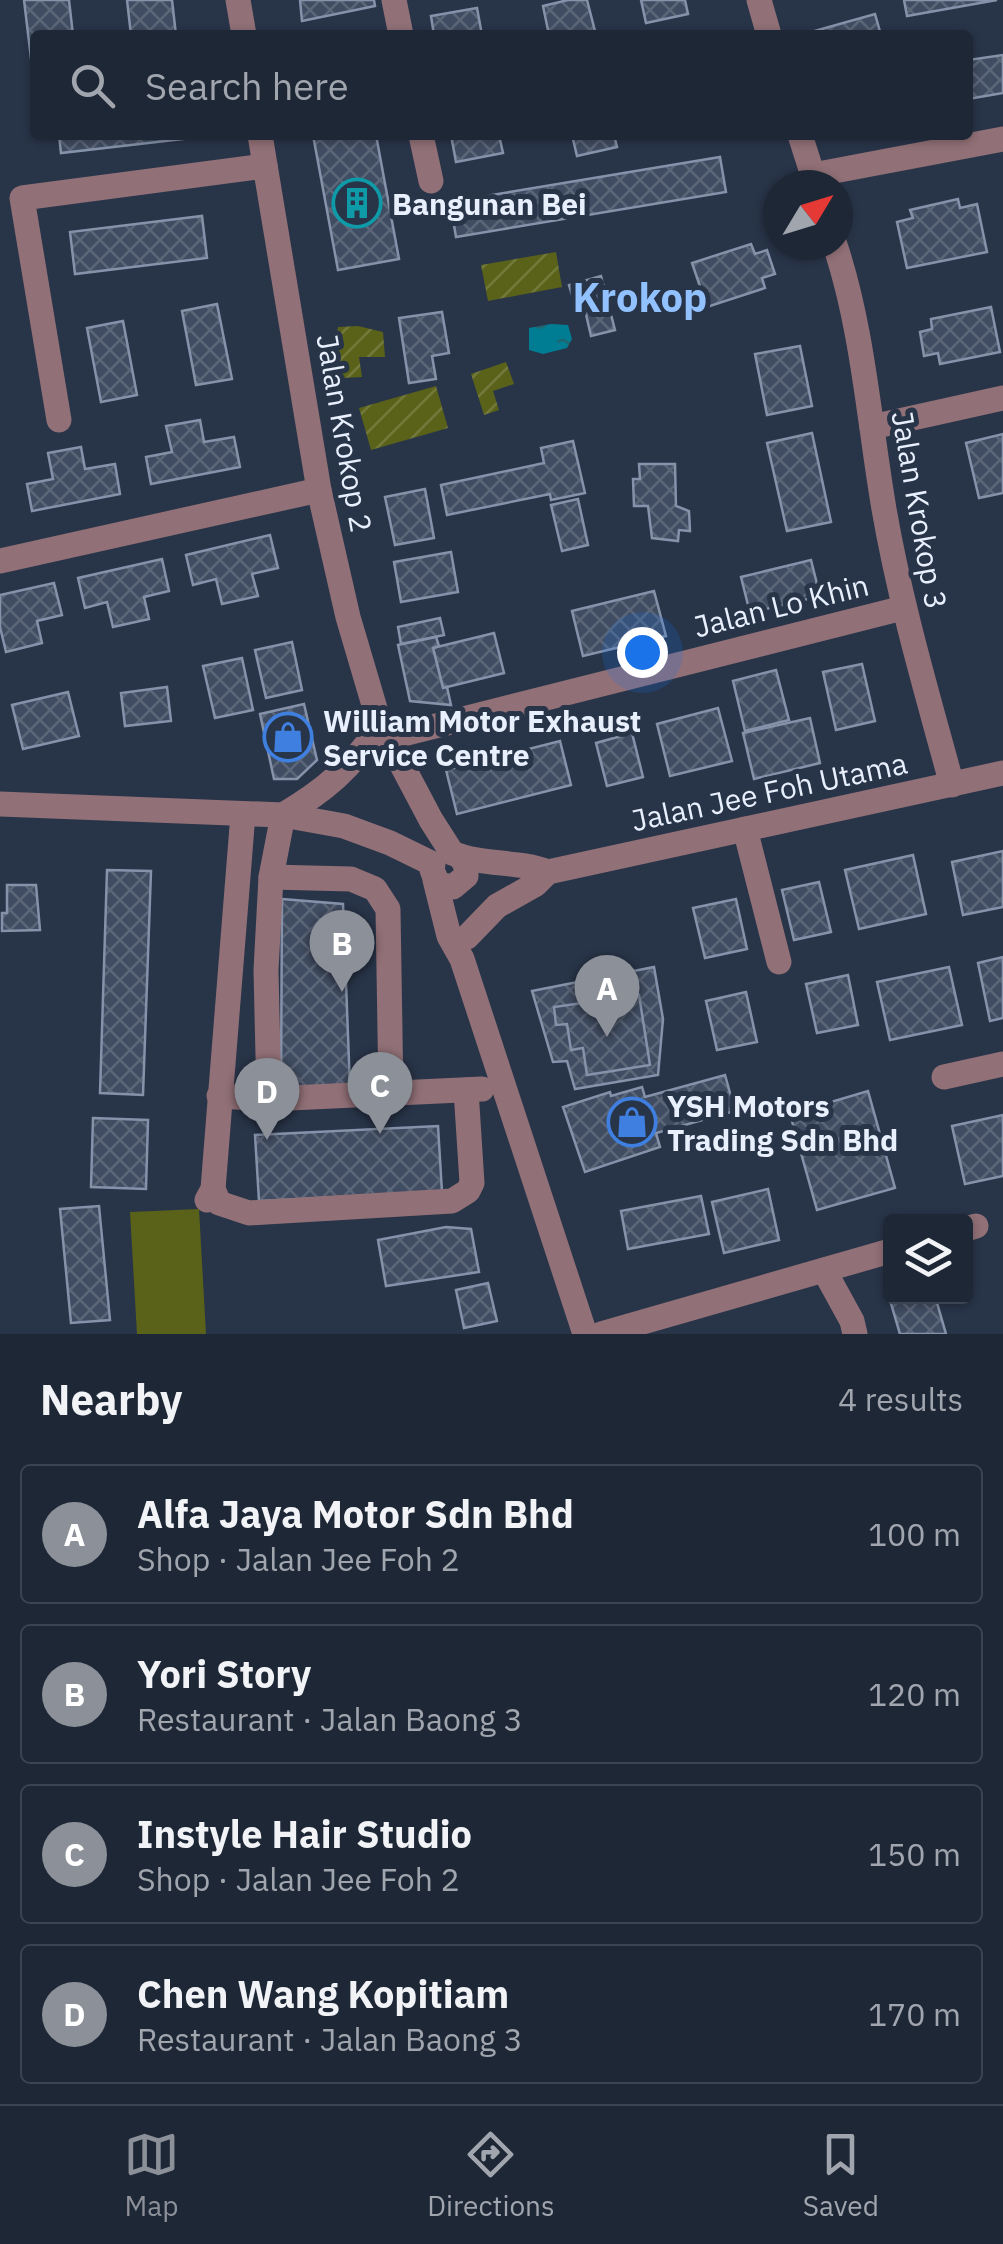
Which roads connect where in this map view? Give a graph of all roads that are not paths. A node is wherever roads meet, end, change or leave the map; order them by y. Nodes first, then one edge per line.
1 (238, 0) edge
2 (394, 0) edge
3 (760, 0) edge
4 (243, 30) edge
5 (400, 30) edge
6 (768, 30) edge
7 (261, 140) edge
8 (422, 140) edge
9 (802, 140) edge
10 (1003, 140) edge
11 (265, 166) junction
12 (811, 170) edge
13 (853, 172) edge
14 (430, 181) dead end
15 (841, 260) edge
16 (1003, 398) edge
17 (59, 420) dead end
18 (872, 427) junction
19 (319, 490) junction
20 (0, 561) edge
21 (903, 608) junction
22 (381, 733) junction
23 (1003, 773) edge
24 (952, 784) junction
25 (0, 804) edge
26 (243, 814) junction
27 (283, 815) junction
28 (745, 829) junction
29 (448, 869) junction
30 (548, 872) junction
31 (270, 877) junction
32 (521, 891) junction
33 (464, 948) junction
34 (778, 962) dead end
35 (230, 966) junction
36 (266, 970) junction
37 (1003, 1064) edge
38 (944, 1077) dead end
39 (502, 1088) junction
40 (466, 1090) junction
41 (391, 1094) junction
42 (220, 1096) junction
43 (269, 1098) junction
44 (883, 1253) edge
45 (824, 1270) junction
46 (585, 1334) edge
47 (601, 1334) edge
48 (855, 1334) edge

1 - 4 street
2 - 5 street
3 - 6 street
7 - 11 street, Jalan Krokop 2
8 - 14 street
9 - 12 street
10 - 13 street
11 - 17 street
11 - 19 street, Jalan Krokop 2
15 - 18 street, Jalan Krokop 3
16 - 18 street
18 - 21 street, Jalan Krokop 3
19 - 20 street
19 - 22 street, Jalan Krokop 2
21 - 22 street, Jalan Lo Khin
21 - 24 street, Jalan Krokop 3
22 - 27 street
22 - 29 street, Jalan Krokop 2
23 - 24 street, Jalan Jee Foh Utama
24 - 28 street, Jalan Jee Foh Utama
25 - 26 street
26 - 27 street
26 - 35 street
27 - 29 street
27 - 31 street
28 - 30 street, Jalan Jee Foh Utama
28 - 34 street
29 - 30 street
29 - 32 street
29 - 33 street, Jalan Krokop 2
30 - 32 street
31 - 36 street
31 - 41 street
32 - 33 street
33 - 39 street, Jalan Krokop 2
35 - 36 street
35 - 42 street
36 - 43 street
37 - 38 street
39 - 40 street
39 - 46 street, Jalan Krokop 2
40 - 41 street
40 - 42 street
41 - 43 street
42 - 43 street
44 - 45 street
45 - 47 street
45 - 48 street

